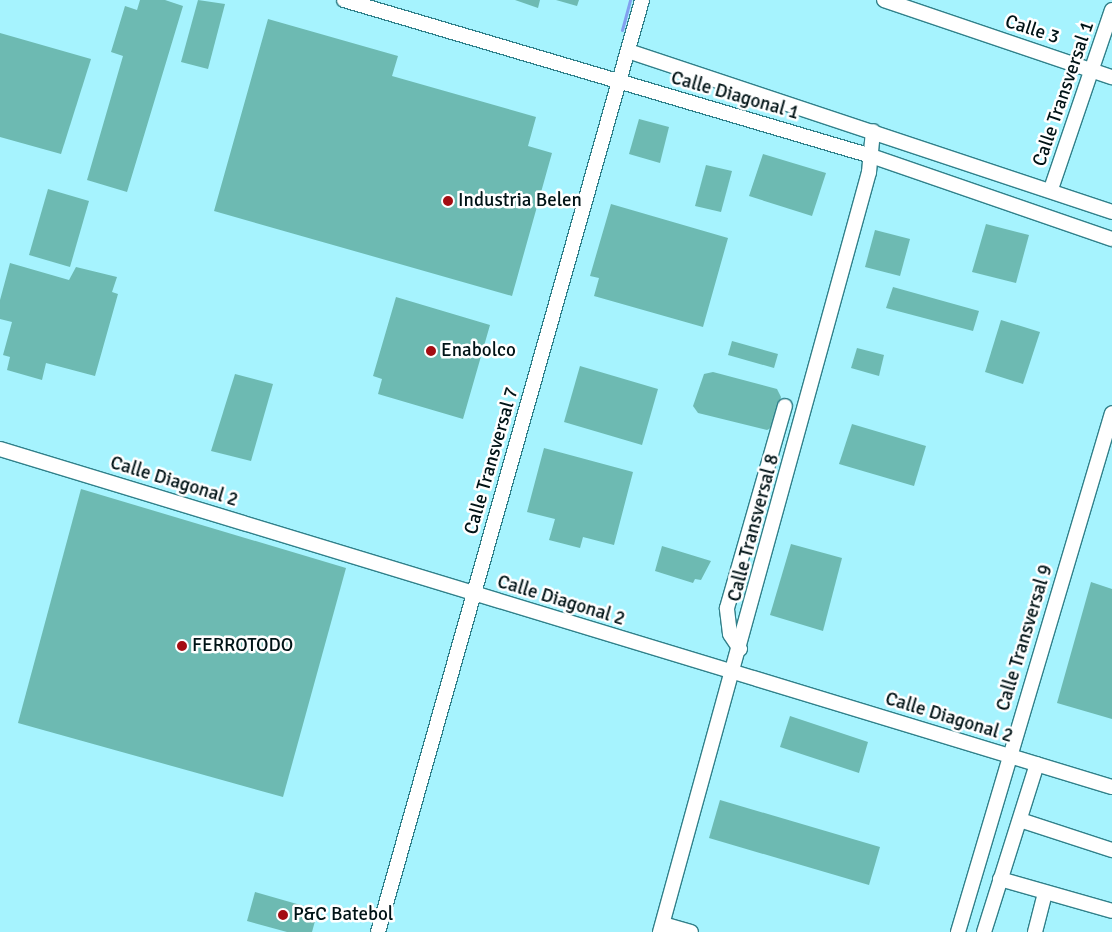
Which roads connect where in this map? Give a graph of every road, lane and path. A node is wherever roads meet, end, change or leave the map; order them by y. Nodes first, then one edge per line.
1 (344, 0) edge
2 (642, 0) edge
3 (884, 0) edge
4 (1112, 10) edge
5 (628, 51) junction
6 (1091, 69) junction
7 (1112, 77) edge
8 (618, 81) junction
9 (873, 131) junction
10 (868, 155) junction
11 (1051, 189) junction
12 (1112, 212) edge
13 (1112, 238) edge
14 (785, 406) dead end
15 (1112, 413) edge
16 (0, 449) edge
17 (475, 594) junction
18 (740, 650) junction
19 (734, 673) junction
20 (1009, 756) junction
21 (1037, 764) junction
22 (1112, 787) edge
23 (1020, 820) junction
24 (1112, 850) edge
25 (1000, 879) junction
26 (1045, 893) junction
27 (1112, 912) edge
28 (662, 928) edge
29 (378, 932) edge
30 (691, 932) edge
31 (958, 932) edge
32 (984, 932) edge
33 (1035, 932) edge

1 - 8 street, Calle Diagonal 1
2 - 5 street, Calle Transversal 7
3 - 6 street, Calle 3
4 - 6 street, Calle Transversal 1
5 - 8 street, Calle Transversal 7
5 - 9 street, Calle Diagonal 1
6 - 7 street, Calle 3
6 - 11 street, Calle Transversal 1
8 - 10 street, Calle Diagonal 1
8 - 17 street, Calle Transversal 7
9 - 10 street, Calle Transversal 8
9 - 11 street, Calle Diagonal 1
10 - 13 street, Calle Diagonal 1
10 - 18 street, Calle Transversal 8
11 - 12 street, Calle Diagonal 1
14 - 18 street
15 - 20 street, Calle Transversal 9
16 - 17 street, Calle Diagonal 2
17 - 19 street, Calle Diagonal 2
17 - 29 street, Calle Transversal 7
18 - 19 street, Calle Transversal 8
19 - 20 street, Calle Diagonal 2
19 - 28 street, Calle Transversal 8
20 - 21 street, Calle Diagonal 2
20 - 31 street, Calle Transversal 9
21 - 22 street, Calle Diagonal 2
21 - 23 street
23 - 24 street
23 - 25 street
25 - 26 street
25 - 32 street
26 - 27 street
26 - 33 street
28 - 30 street

